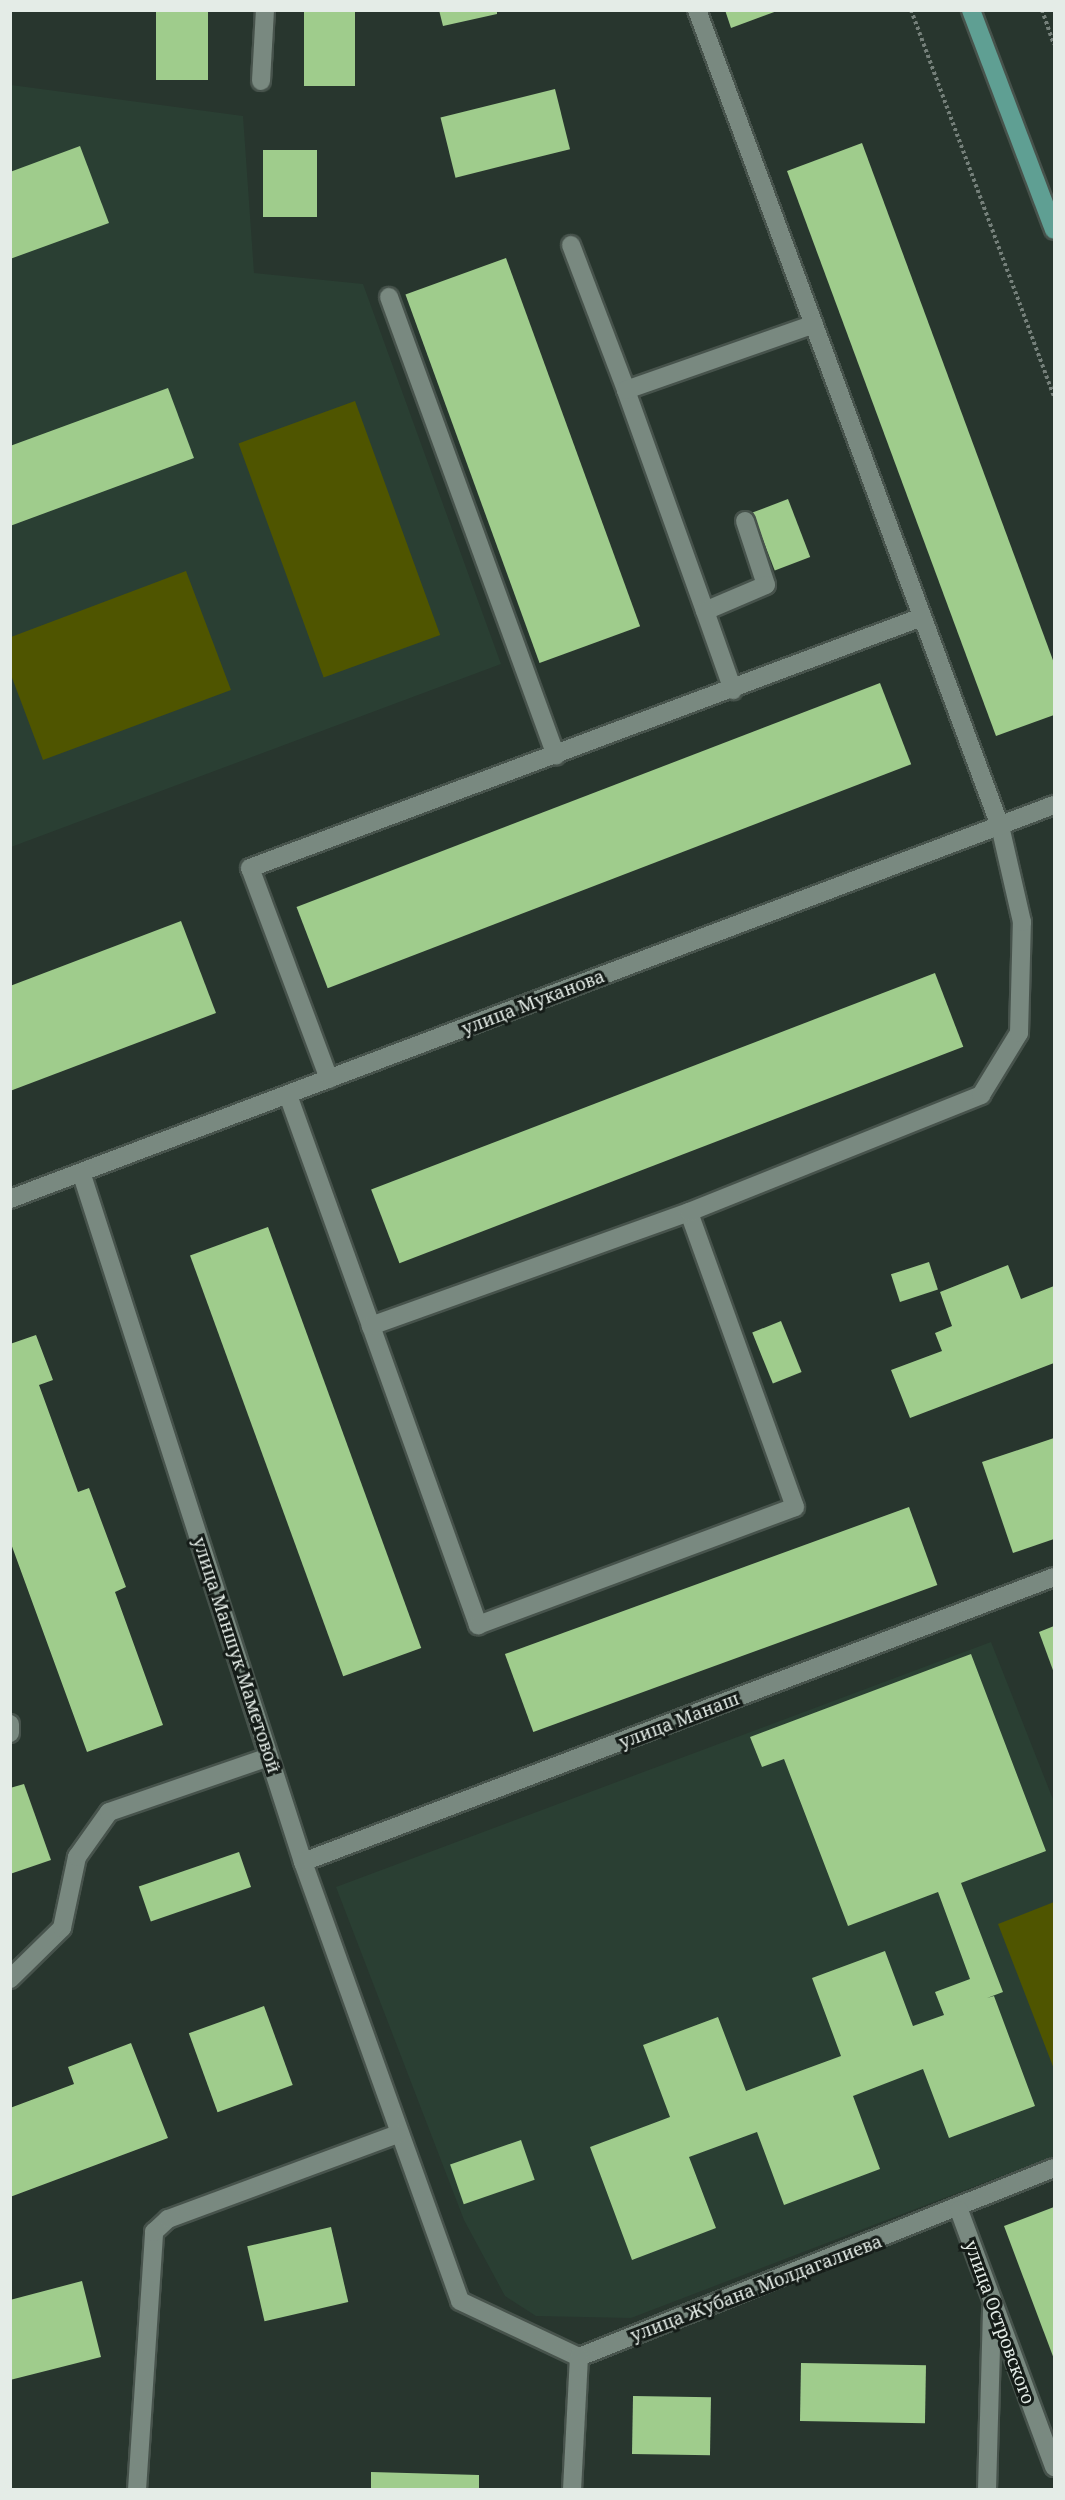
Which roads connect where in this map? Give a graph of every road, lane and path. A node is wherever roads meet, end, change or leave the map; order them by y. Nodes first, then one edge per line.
1 (265, 10) edge
2 (697, 10) edge
3 (911, 10) edge
4 (971, 10) edge
5 (1042, 10) edge
6 (1054, 44) edge
7 (261, 81) dead end
8 (1054, 230) edge
9 (571, 245) dead end
10 (389, 297) dead end
11 (814, 324) junction
12 (626, 390) junction
13 (1054, 397) edge
14 (745, 521) dead end
15 (705, 611) junction
16 (922, 617) junction
17 (733, 690) junction
18 (556, 756) junction
19 (1054, 805) edge
20 (1000, 826) junction
21 (329, 1079) junction
22 (288, 1095) junction
23 (82, 1175) junction
24 (10, 1199) edge
25 (688, 1212) junction
26 (371, 1326) junction
27 (1054, 1577) edge
28 (10, 1724) edge
29 (10, 1733) edge
30 (269, 1757) junction
31 (303, 1862) junction
32 (10, 1979) edge
33 (398, 2134) junction
34 (1054, 2168) edge
35 (959, 2210) junction
36 (992, 2299) junction
37 (579, 2356) junction
38 (1054, 2467) edge
39 (137, 2490) edge
40 (572, 2490) edge
41 (987, 2490) edge

1 - 7 street
2 - 11 street
3 - 13 path
4 - 8 main road
5 - 6 path
9 - 12 street
10 - 18 street
11 - 12 street
11 - 16 street
12 - 15 street
14 - 15 street
15 - 17 street
16 - 17 street
16 - 20 street
17 - 18 street
18 - 21 street
19 - 20 street, улица Муканова
20 - 21 street, улица Муканова
20 - 25 street
21 - 22 street, улица Муканова
22 - 23 street, улица Муканова
22 - 26 street
23 - 24 street, улица Муканова
23 - 30 street, улица Маншук Маметовой
25 - 26 street
25 - 26 street
27 - 31 street, улица Манаш
28 - 29 street
30 - 31 street, улица Маншук Маметовой
30 - 32 street
31 - 33 street, улица Маншук Маметовой
33 - 37 street, улица Маншук Маметовой
33 - 39 street
34 - 35 street, улица Жубана Молдагалиева
35 - 36 street, улица Островского
35 - 37 street, улица Жубана Молдагалиева
36 - 38 street, улица Островского
36 - 41 street
37 - 40 street

